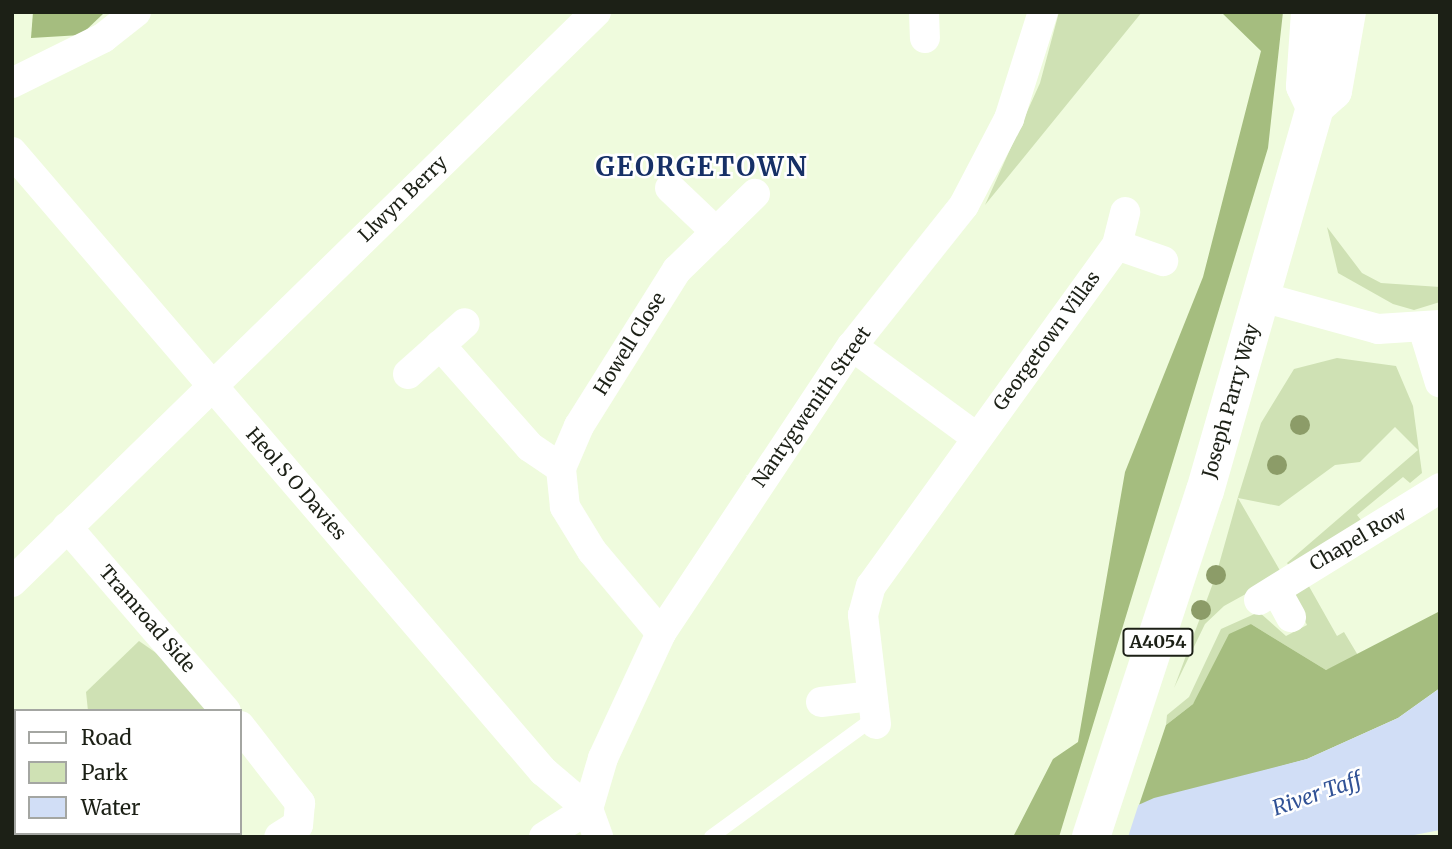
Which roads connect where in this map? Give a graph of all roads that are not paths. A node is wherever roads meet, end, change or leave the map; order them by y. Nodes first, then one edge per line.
1 (136, 12) edge
2 (596, 12) edge
3 (1043, 12) edge
4 (1310, 12) edge
5 (1347, 12) edge
6 (12, 83) edge
7 (1315, 107) junction
8 (12, 152) edge
9 (670, 188) dead end
10 (755, 194) dead end
11 (1125, 212) dead end
12 (716, 232) junction
13 (1117, 245) junction
14 (1163, 261) dead end
15 (1262, 297) junction
16 (465, 323) dead end
17 (1432, 328) edge
18 (440, 345) junction
19 (852, 346) junction
20 (408, 373) dead end
21 (1440, 383) edge
22 (211, 386) junction
23 (976, 438) junction
24 (561, 468) junction
25 (1440, 488) edge
26 (67, 527) junction
27 (12, 582) edge
28 (1291, 617) dead end
29 (661, 633) junction
30 (821, 702) dead end
31 (224, 709) edge
32 (874, 713) junction
33 (242, 729) edge
34 (588, 808) junction
35 (279, 837) edge
36 (544, 837) edge
37 (598, 837) edge
38 (711, 837) edge
39 (1091, 837) edge

1 - 6 street
2 - 22 street, Llwyn Berry
3 - 19 street, Nantygwenith Street
4 - 7 main road
5 - 7 main road, Joseph Parry Way / A4054
7 - 15 main road, Joseph Parry Way / A4054
8 - 22 street, Heol S O Davies
9 - 12 street
10 - 12 street, Howell Close
11 - 13 street, Georgetown Villas
12 - 24 street, Howell Close
13 - 14 street
13 - 23 street, Georgetown Villas
15 - 17 street
15 - 39 main road, Joseph Parry Way / A4054
16 - 18 street
17 - 21 street
18 - 20 street
18 - 24 street
19 - 23 street
19 - 29 street, Nantygwenith Street
22 - 26 street, Llwyn Berry
22 - 34 street, Heol S O Davies
23 - 32 street, Georgetown Villas
24 - 29 street, Howell Close
25 - 28 street, Chapel Row
26 - 27 street, Llwyn Berry
26 - 31 street, Tramroad Side
29 - 34 street, Nantygwenith Street
30 - 32 street
32 - 38 lane
33 - 35 street
34 - 36 street
34 - 37 street

